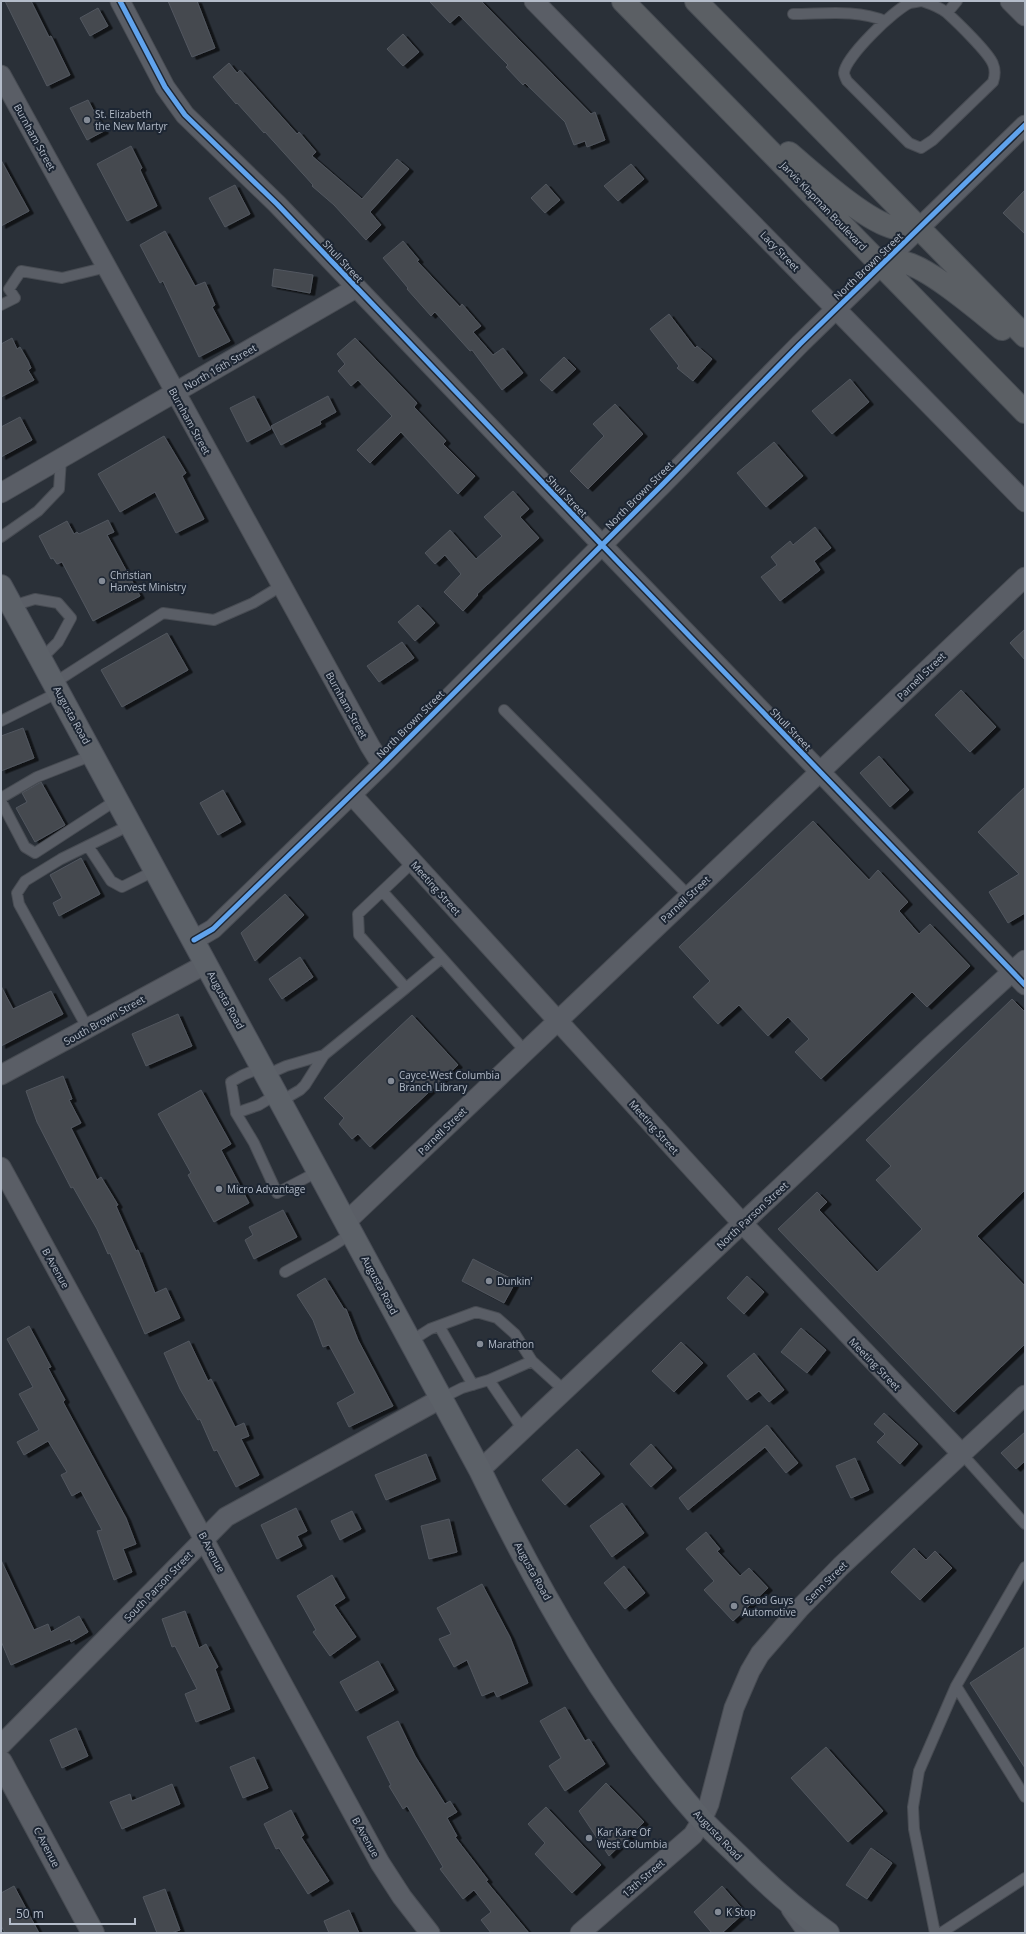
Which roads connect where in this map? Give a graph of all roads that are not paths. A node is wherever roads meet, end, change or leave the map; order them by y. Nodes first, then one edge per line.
1 (120, 1) edge
2 (534, 1) edge
3 (623, 1) edge
4 (696, 1) edge
5 (957, 1) edge
6 (1010, 1) edge
7 (793, 14) dead end
8 (947, 14) junction
9 (1025, 16) edge
10 (885, 21) junction
11 (1, 75) edge
12 (707, 87) junction
13 (1025, 126) edge
14 (920, 229) junction
15 (882, 265) junction
16 (106, 267) junction
17 (356, 288) junction
18 (1, 305) edge
19 (836, 309) junction
20 (1025, 336) edge
21 (1025, 347) edge
22 (175, 393) junction
23 (1025, 412) edge
24 (61, 459) junction
25 (1, 493) edge
26 (1025, 502) edge
27 (1, 537) edge
28 (602, 545) junction
29 (1025, 577) edge
30 (1, 586) edge
31 (281, 586) junction
32 (12, 606) junction
33 (41, 659) junction
34 (57, 688) junction
35 (504, 710) dead end
36 (1, 721) edge
37 (93, 754) junction
38 (382, 765) junction
39 (820, 772) junction
40 (352, 795) junction
41 (1, 798) edge
42 (118, 799) junction
43 (1, 801) edge
44 (132, 824) junction
45 (88, 846) junction
46 (413, 862) junction
47 (156, 870) junction
48 (382, 892) junction
49 (689, 896) junction
50 (194, 940) junction
51 (442, 958) junction
52 (206, 964) junction
53 (1021, 972) edge
54 (406, 988) junction
55 (557, 1020) junction
56 (88, 1029) junction
57 (525, 1051) junction
58 (324, 1055) junction
59 (264, 1071) junction
60 (1, 1075) edge
61 (279, 1098) junction
62 (236, 1113) junction
63 (1, 1167) edge
64 (319, 1171) junction
65 (743, 1224) junction
66 (349, 1227) junction
67 (285, 1272) dead end
68 (439, 1326) junction
69 (411, 1341) junction
70 (532, 1360) junction
71 (489, 1380) junction
72 (473, 1385) junction
73 (565, 1391) junction
74 (1025, 1395) edge
75 (442, 1398) junction
76 (523, 1430) junction
77 (962, 1454) junction
78 (480, 1470) junction
79 (1025, 1524) edge
80 (204, 1539) junction
81 (1025, 1567) edge
82 (956, 1686) junction
83 (1, 1745) edge
84 (1, 1762) edge
85 (1025, 1797) edge
86 (702, 1820) junction
87 (1025, 1878) edge
88 (784, 1900) junction
89 (93, 1933) edge
90 (430, 1933) edge
91 (580, 1933) edge
92 (808, 1933) edge
93 (828, 1933) edge
94 (935, 1933) edge
95 (941, 1933) edge

1 - 17 street, Shull Street
2 - 19 street, Lacy Street
3 - 12 highway, Jarvis Klapman Boulevard
4 - 14 highway
5 - 8 lane
6 - 9 street
7 - 10 lane
8 - 10 lane
8 - 10 lane
11 - 16 street, Burnham Street
12 - 14 highway
12 - 15 highway, Jarvis Klapman Boulevard
13 - 14 street, North Brown Street
14 - 15 street, North Brown Street
14 - 20 highway
15 - 19 street, North Brown Street
15 - 21 highway
15 - 23 highway, Jarvis Klapman Boulevard
16 - 18 lane
16 - 22 street, Burnham Street
17 - 22 street, North 16th Street
17 - 28 street, Shull Street
19 - 26 street, Lacy Street
19 - 28 street, North Brown Street
22 - 24 street, North 16th Street
22 - 31 street, Burnham Street
24 - 25 street, North 16th Street
24 - 27 lane
28 - 38 street, North Brown Street
28 - 39 street, Shull Street
29 - 39 street, Parnell Street
30 - 32 main road, Augusta Road
31 - 34 lane
31 - 38 street, Burnham Street
32 - 33 main road, Augusta Road
32 - 33 lane
33 - 34 main road, Augusta Road
34 - 36 lane
34 - 37 main road, Augusta Road
35 - 49 lane
37 - 41 lane
37 - 42 main road, Augusta Road
38 - 40 street, North Brown Street
39 - 49 street, Parnell Street
39 - 53 street, Shull Street
40 - 46 street, Meeting Street
40 - 50 street, North Brown Street
42 - 43 lane
42 - 44 main road, Augusta Road
44 - 45 lane
44 - 47 main road, Augusta Road
45 - 47 lane
45 - 56 lane
46 - 48 lane
46 - 55 street, Meeting Street
47 - 50 main road, Augusta Road
48 - 51 lane
48 - 54 lane
49 - 55 street, Parnell Street
50 - 52 main road, Augusta Road
51 - 54 lane
51 - 57 lane
52 - 56 street, South Brown Street
52 - 59 main road, Augusta Road
53 - 65 street, North Parson Street
54 - 58 lane
55 - 57 street, Parnell Street
55 - 65 street, Meeting Street
56 - 60 street, South Brown Street
57 - 66 street, Parnell Street
58 - 59 lane
58 - 61 lane
59 - 61 main road, Augusta Road
59 - 62 lane
61 - 62 lane
61 - 64 main road, Augusta Road
62 - 64 lane
63 - 80 street, B Avenue
64 - 66 main road, Augusta Road
65 - 73 street, North Parson Street
65 - 77 street, Meeting Street
66 - 67 lane
66 - 69 main road, Augusta Road
68 - 69 lane
68 - 70 lane
68 - 72 lane
69 - 75 main road, Augusta Road
70 - 71 lane
70 - 73 lane
71 - 72 lane
71 - 76 lane
72 - 75 lane
73 - 76 street, North Parson Street
74 - 77 street, Senn Street
75 - 78 main road, Augusta Road
75 - 80 street, South Parson Street
76 - 78 street, North Parson Street
77 - 79 lane
77 - 86 street, Senn Street
78 - 86 main road, Augusta Road
80 - 83 street, South Parson Street
80 - 90 street, B Avenue
81 - 82 lane
82 - 85 lane
82 - 94 lane
84 - 89 street, C Avenue
86 - 88 main road, Augusta Road
86 - 91 street, 13th Street
87 - 95 lane
88 - 92 street
88 - 93 main road, Augusta Road

